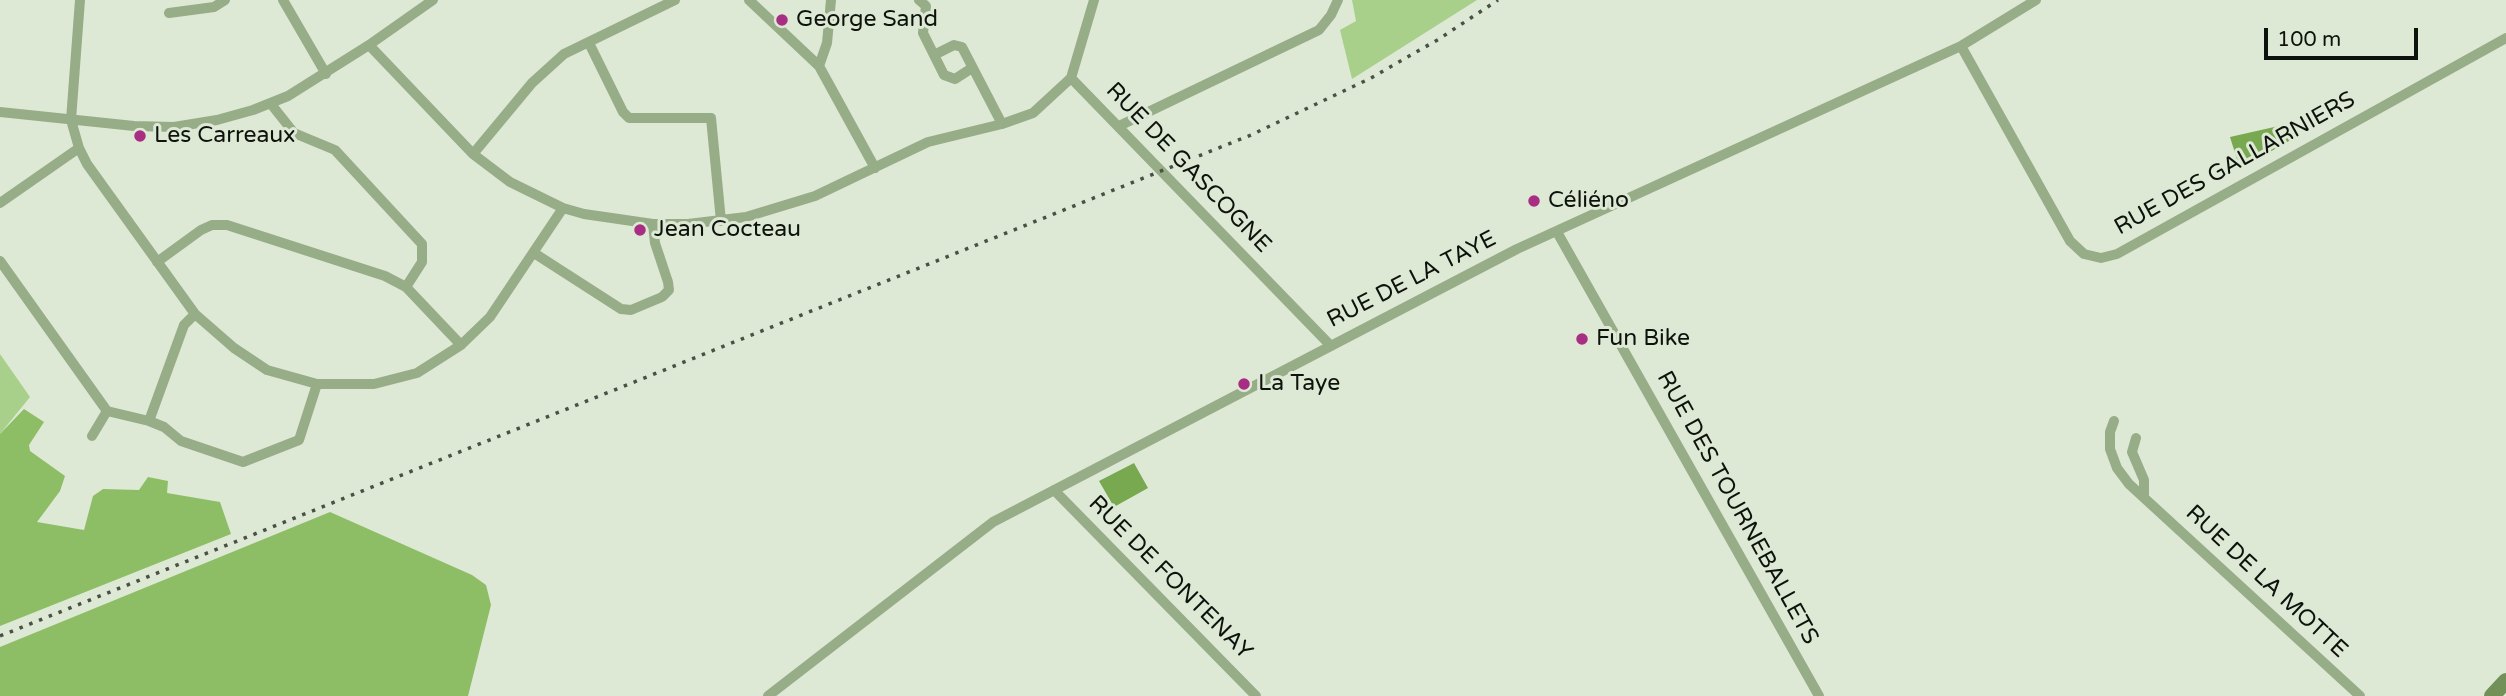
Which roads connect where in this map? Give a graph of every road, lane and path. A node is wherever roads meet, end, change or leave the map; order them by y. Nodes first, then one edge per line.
1 (80, 0) edge
2 (225, 0) edge
3 (283, 0) edge
4 (433, 0) edge
5 (675, 0) edge
6 (749, 0) edge
7 (831, 0) edge
8 (919, 0) edge
9 (1094, 0) edge
10 (1338, 0) edge
11 (2036, 0) edge
12 (169, 12) dead end
13 (2506, 38) edge
14 (589, 43) junction
15 (369, 45) junction
16 (1961, 46) junction
17 (934, 55) junction
18 (820, 66) junction
19 (972, 68) junction
20 (326, 74) junction
21 (1071, 78) junction
22 (271, 104) junction
23 (0, 112) edge
24 (71, 120) junction
25 (1002, 124) junction
26 (1119, 126) junction
27 (79, 148) junction
28 (473, 154) junction
29 (875, 168) junction
30 (0, 203) edge
31 (563, 208) junction
32 (721, 220) junction
33 (653, 224) junction
34 (1557, 232) junction
35 (534, 253) junction
36 (0, 261) edge
37 (158, 262) junction
38 (406, 287) junction
39 (195, 314) junction
40 (461, 345) junction
41 (1331, 346) junction
42 (317, 384) junction
43 (107, 411) junction
44 (149, 421) junction
45 (2114, 421) dead end
46 (92, 436) dead end
47 (2136, 438) dead end
48 (1054, 490) junction
49 (2144, 498) junction
50 (2506, 681) edge
51 (768, 696) edge
52 (1256, 696) edge
53 (1819, 696) edge
54 (2360, 696) edge
55 (2492, 696) edge

1 - 24 street
2 - 12 street
3 - 20 street
4 - 15 street
5 - 14 street
6 - 18 street
7 - 18 street
8 - 17 street
9 - 21 street, RUE DE GASCOGNE
10 - 26 street
11 - 16 street, RUE DE LA TAYE
13 - 16 street, RUE DES GALLARNIERS
14 - 28 street
14 - 32 street
15 - 20 street
15 - 28 street
16 - 34 street, RUE DE LA TAYE
17 - 19 street
17 - 19 street
18 - 29 street
19 - 25 street
20 - 22 street
21 - 25 street
21 - 26 street, RUE DE GASCOGNE
22 - 24 street
22 - 38 street
23 - 24 street
24 - 27 street
25 - 29 street
26 - 41 street, RUE DE GASCOGNE
27 - 30 street
27 - 37 street
28 - 31 street
29 - 32 street
31 - 33 street
31 - 35 street
32 - 33 street
33 - 35 street
34 - 41 street, RUE DE LA TAYE
34 - 53 street, RUE DES TOURNEBALLETS
35 - 40 street
36 - 43 street
37 - 38 street
37 - 39 street
38 - 40 street
39 - 42 street
39 - 44 street
40 - 42 street
41 - 48 street, RUE DE LA TAYE
42 - 44 street
43 - 44 street
43 - 46 street
45 - 49 street, RUE DE LA MOTTE
47 - 49 street
48 - 51 street, RUE DE LA TAYE
48 - 52 street, RUE DE FONTENAY
49 - 54 street, RUE DE LA MOTTE
50 - 55 main road

